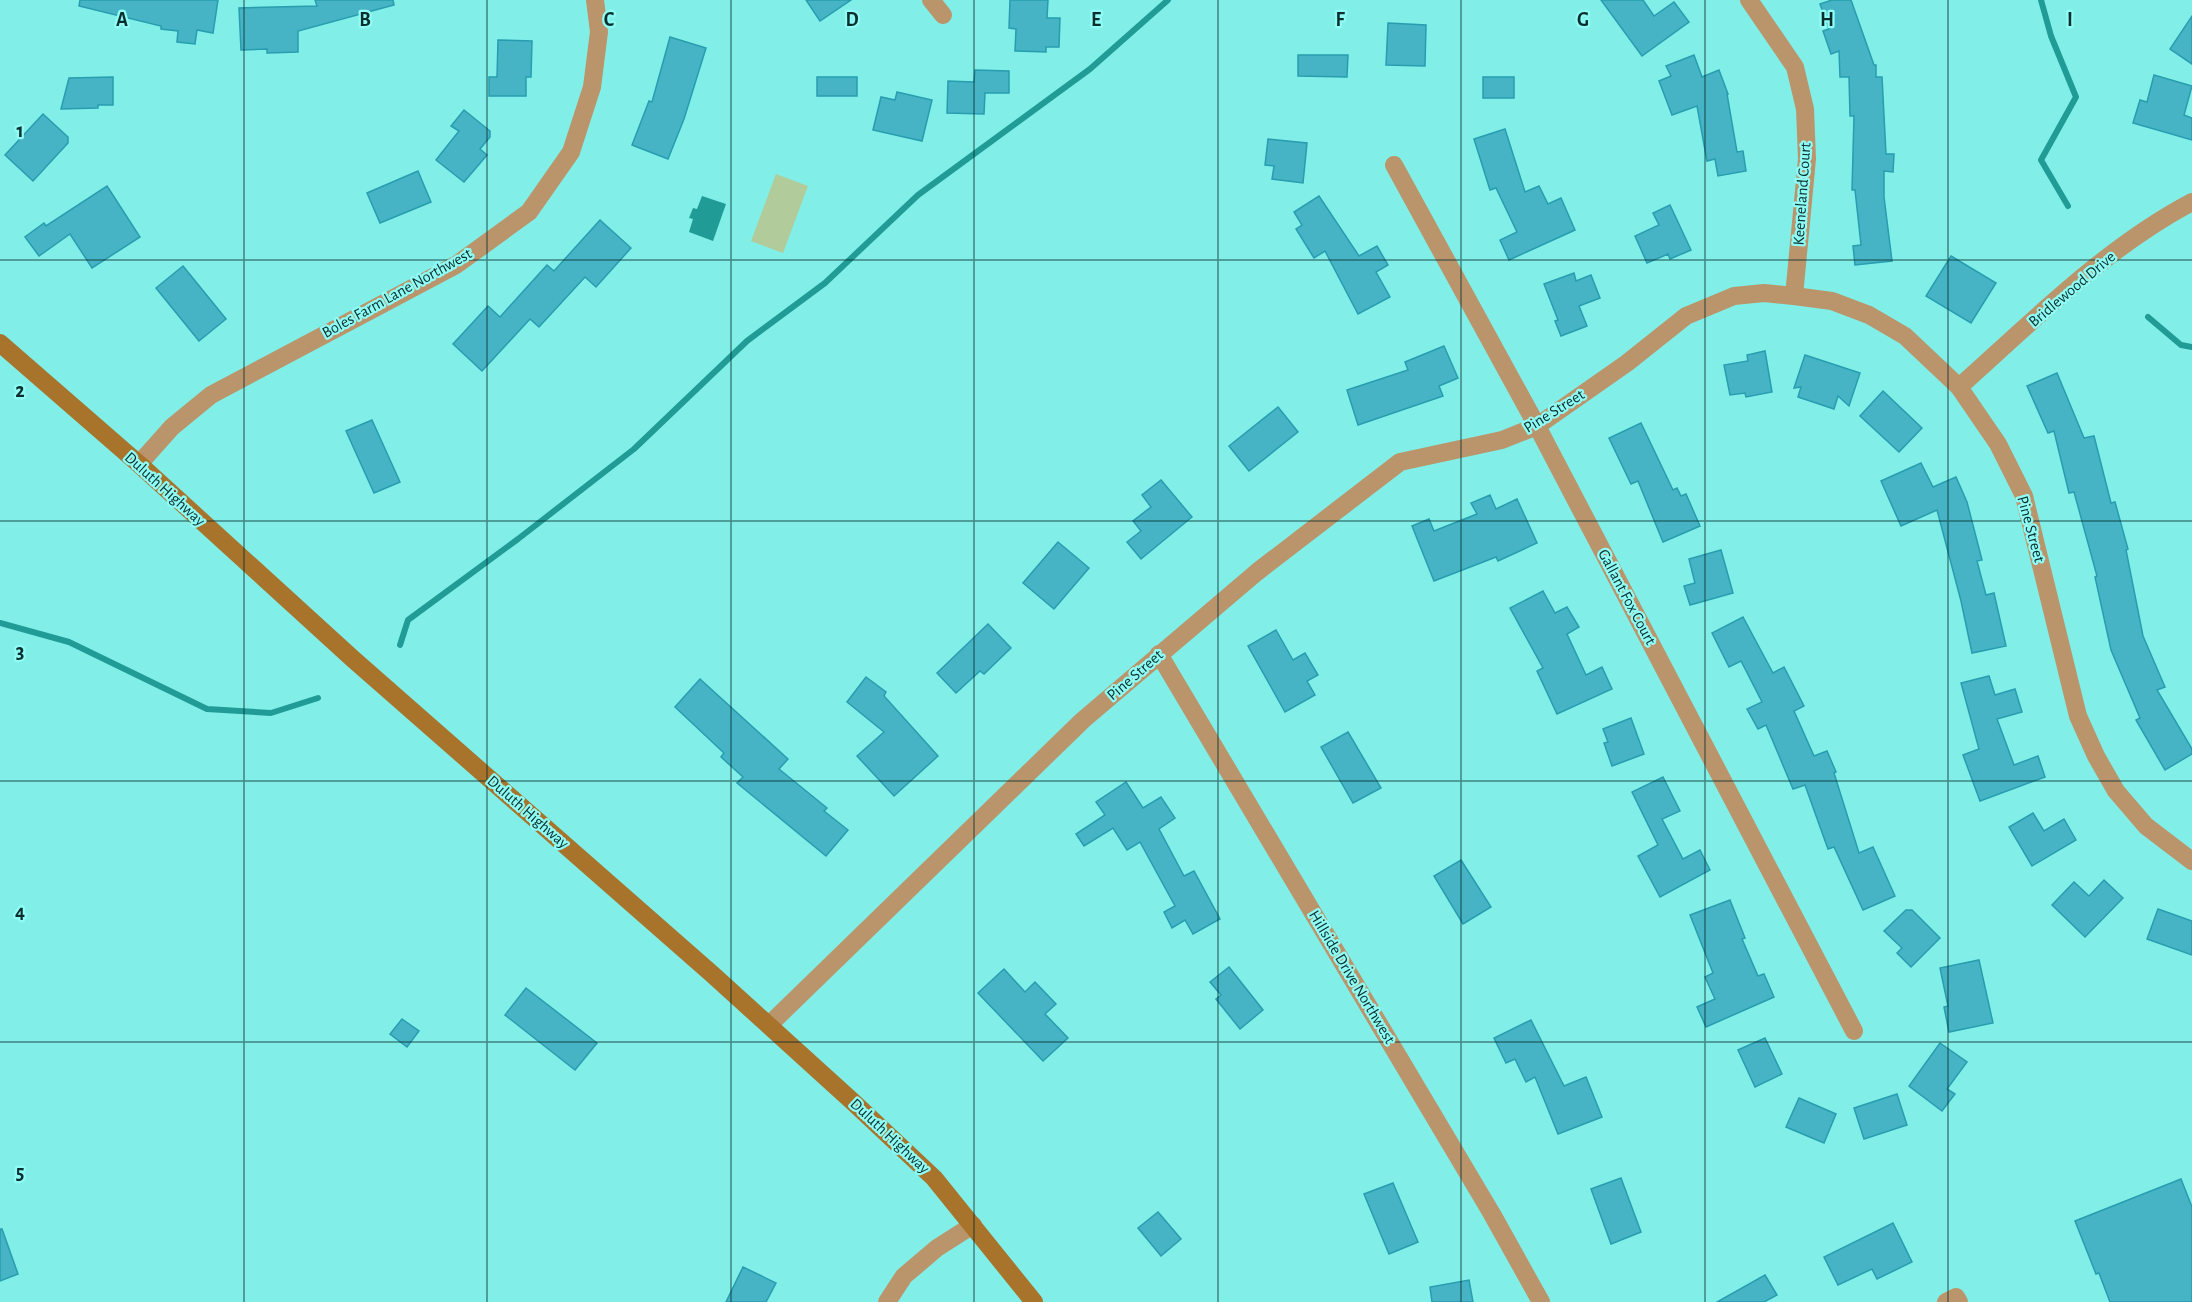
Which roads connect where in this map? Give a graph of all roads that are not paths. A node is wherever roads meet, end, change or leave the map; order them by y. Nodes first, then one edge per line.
1 (595, 0) edge
2 (931, 0) edge
3 (1749, 0) edge
4 (943, 15) dead end
5 (1394, 165) dead end
6 (2192, 202) edge
7 (1794, 296) junction
8 (0, 343) edge
9 (1959, 387) junction
10 (1537, 426) junction
11 (139, 464) junction
12 (1159, 654) junction
13 (2192, 861) edge
14 (769, 1025) junction
15 (1854, 1031) dead end
16 (973, 1225) junction
17 (887, 1302) edge
18 (1034, 1302) edge
19 (1541, 1302) edge

1 - 11 street, Boles Farm Lane Northwest
2 - 4 street
3 - 7 street, Keeneland Court
5 - 10 street, Gallant Fox Court
6 - 9 street, Bridlewood Drive
7 - 9 street, Pine Street
7 - 10 street, Pine Street
8 - 11 main road, Duluth Highway
9 - 13 street, Pine Street
10 - 12 street, Pine Street
10 - 15 street, Gallant Fox Court
11 - 14 main road, Duluth Highway
12 - 14 street, Pine Street
12 - 19 street, Hillside Drive Northwest
14 - 16 main road, Duluth Highway
16 - 17 street
16 - 18 main road, Duluth Highway

